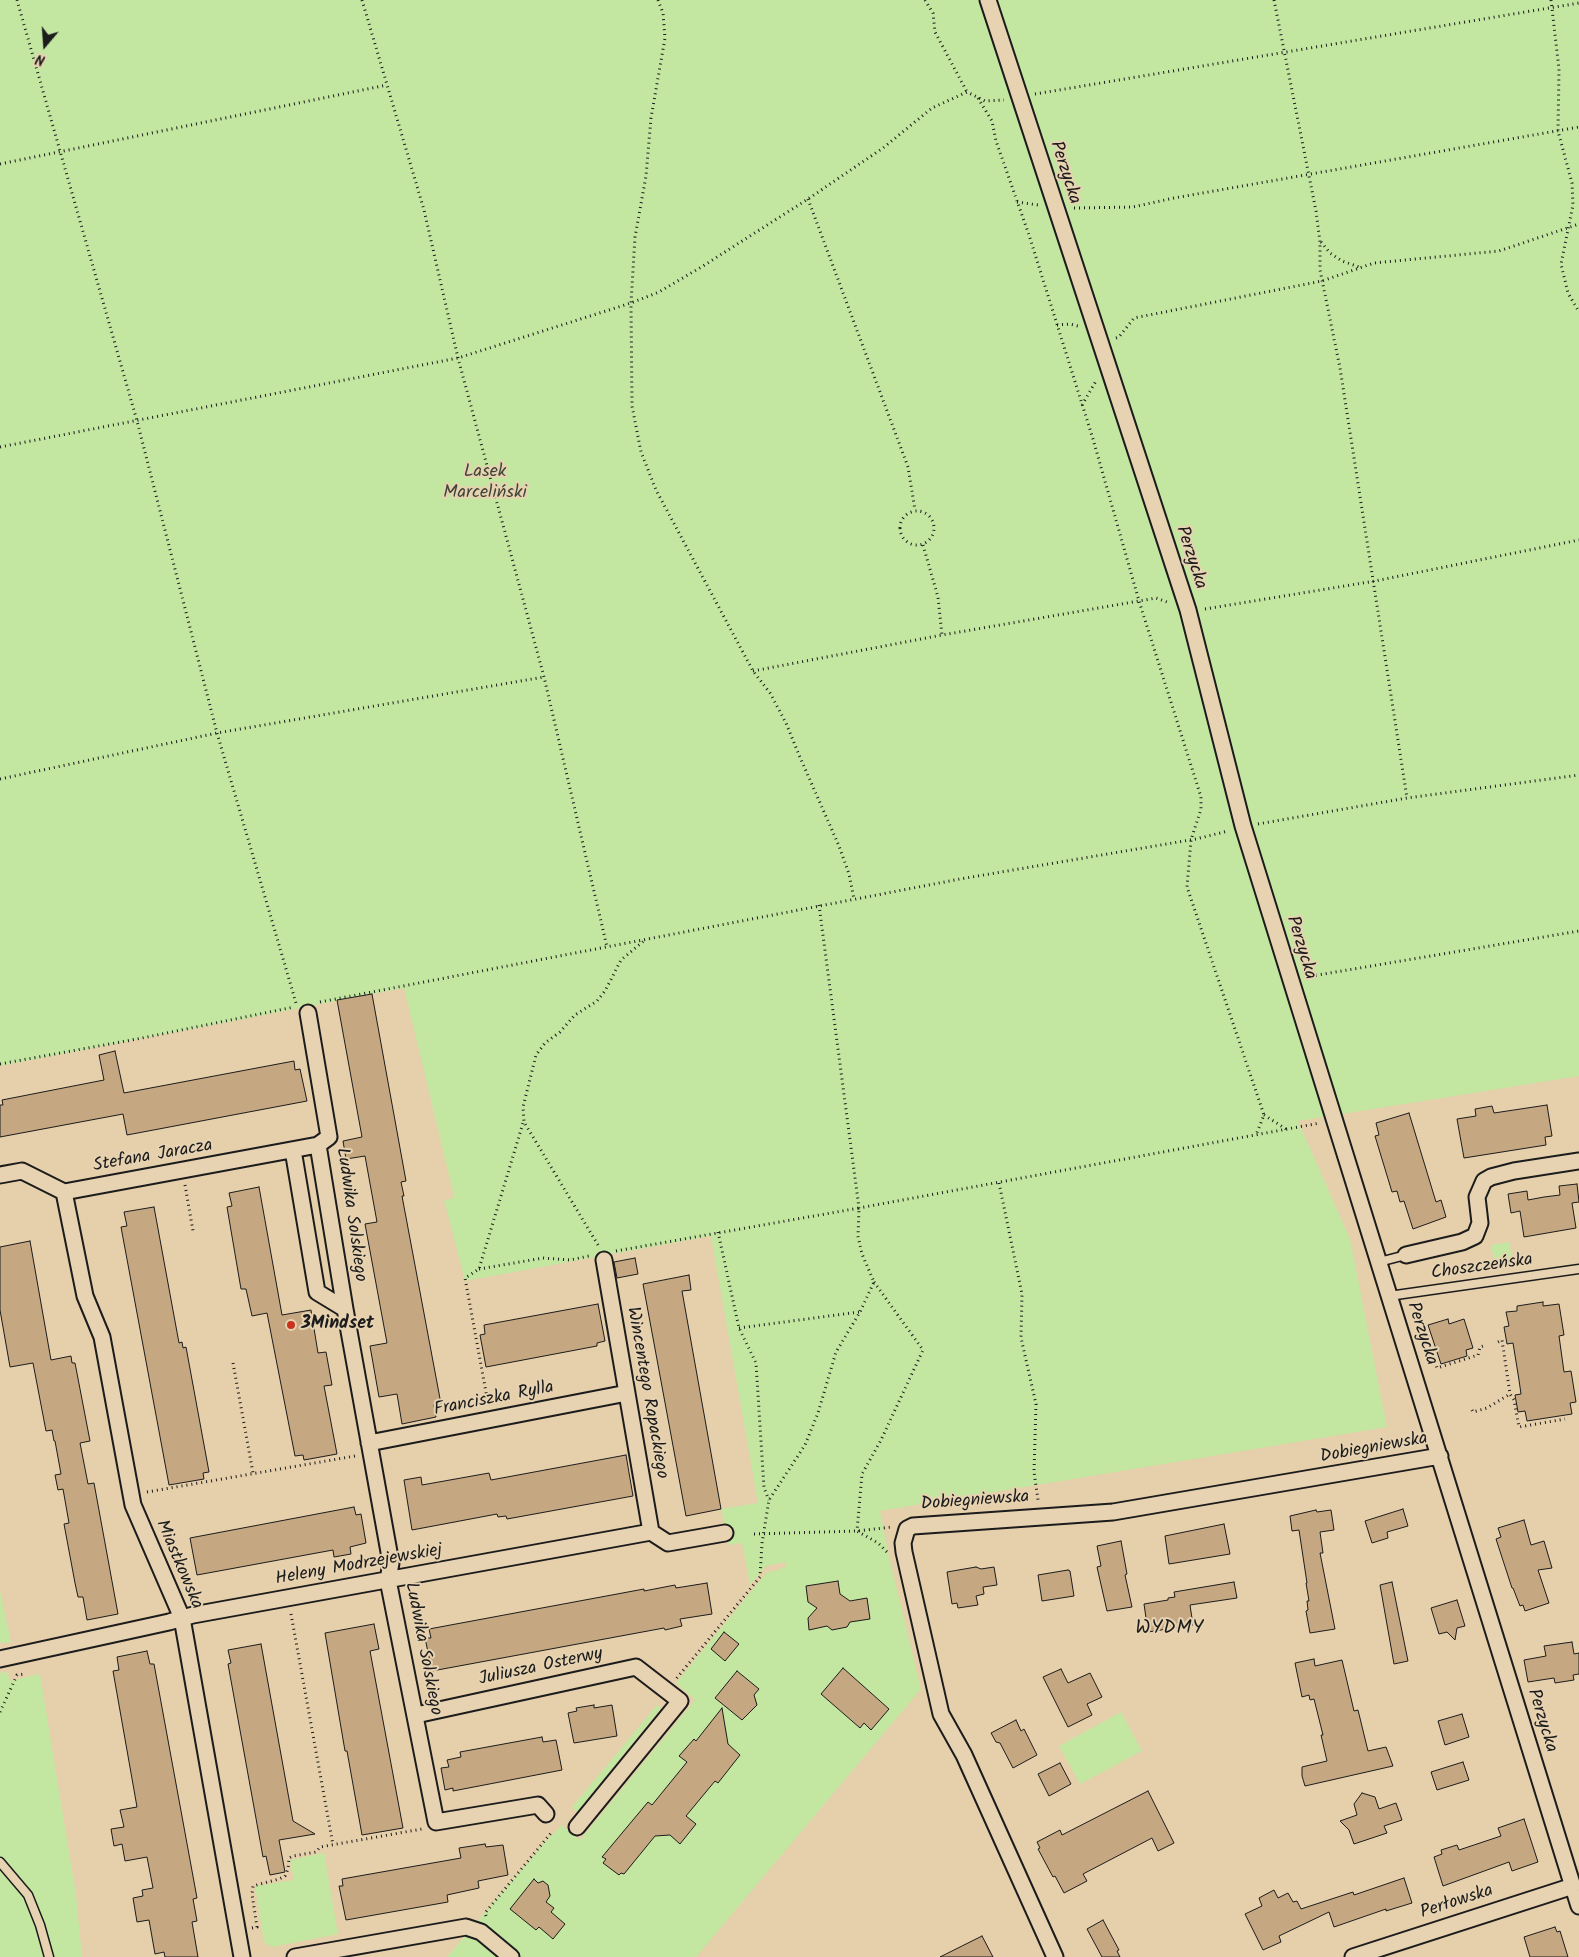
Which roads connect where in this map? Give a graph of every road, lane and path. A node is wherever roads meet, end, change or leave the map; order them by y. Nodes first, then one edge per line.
1 (17, 0) edge
2 (362, 0) edge
3 (658, 0) edge
4 (925, 0) edge
5 (988, 0) edge
6 (1274, 0) edge
7 (1551, 0) edge
8 (1579, 3) edge
9 (1551, 8) junction
10 (1285, 52) junction
11 (387, 85) junction
12 (967, 92) junction
13 (1027, 95) dead end
14 (977, 97) junction
15 (1010, 98) dead end
16 (1579, 127) edge
17 (1558, 131) junction
18 (59, 152) junction
19 (0, 164) edge
20 (1309, 174) junction
21 (808, 199) junction
22 (1017, 202) junction
23 (1039, 206) dead end
24 (1064, 209) dead end
25 (1579, 224) edge
26 (1569, 228) junction
27 (1320, 242) junction
28 (1359, 267) junction
29 (1322, 281) junction
30 (631, 303) junction
31 (1579, 312) edge
32 (1057, 325) junction
33 (1082, 327) dead end
34 (1119, 337) dead end
35 (458, 358) junction
36 (1098, 378) dead end
37 (1082, 405) junction
38 (137, 421) junction
39 (0, 447) edge
40 (915, 510) junction
41 (1579, 540) edge
42 (923, 545) junction
43 (1375, 581) junction
44 (1139, 601) junction
45 (1170, 603) dead end
46 (1201, 610) dead end
47 (942, 635) junction
48 (753, 671) junction
49 (544, 677) junction
50 (217, 733) junction
51 (1579, 775) edge
52 (0, 779) edge
53 (1407, 798) junction
54 (1252, 825) dead end
55 (1235, 829) dead end
56 (1191, 840) junction
57 (854, 899) junction
58 (819, 906) junction
59 (1579, 931) edge
60 (645, 939) junction
61 (607, 947) junction
62 (1299, 978) dead end
63 (312, 1008) joint
64 (0, 1064) edge
65 (1264, 1115) junction
66 (1326, 1121) dead end
67 (524, 1122) junction
68 (1287, 1130) junction
69 (1256, 1135) junction
70 (318, 1146) junction
71 (294, 1150) junction
72 (1579, 1161) edge
73 (0, 1175) edge
74 (184, 1179) dead end
75 (999, 1183) junction
76 (64, 1192) junction
77 (858, 1208) junction
78 (193, 1231) dead end
79 (718, 1232) junction
80 (1406, 1256) joint
81 (603, 1257) junction
82 (1379, 1262) junction
83 (479, 1269) junction
84 (1579, 1269) edge
85 (874, 1282) junction
86 (1389, 1296) junction
87 (345, 1309) junction
88 (860, 1312) junction
89 (738, 1328) junction
90 (1425, 1328) dead end
91 (1498, 1342) dead end
92 (1483, 1346) dead end
93 (233, 1363) dead end
94 (627, 1394) junction
95 (1510, 1394) junction
96 (1472, 1410) dead end
97 (492, 1419) junction
98 (1565, 1419) dead end
99 (365, 1449) junction
100 (1440, 1456) junction
101 (253, 1474) junction
102 (141, 1493) dead end
103 (769, 1500) junction
104 (1040, 1516) junction
105 (913, 1526) junction
106 (857, 1531) junction
107 (651, 1532) junction
108 (725, 1533) dead end
109 (764, 1533) junction
110 (754, 1534) dead end
111 (388, 1580) junction
112 (290, 1609) dead end
113 (182, 1618) junction
114 (0, 1659) edge
115 (25, 1674) dead end
116 (670, 1686) junction
117 (0, 1712) edge
118 (416, 1715) junction
119 (546, 1814) dead end
120 (577, 1827) dead end
121 (424, 1828) dead end
122 (551, 1833) dead end
123 (333, 1845) junction
124 (0, 1862) edge
125 (1573, 1886) junction
126 (1579, 1906) edge
127 (485, 1913) dead end
128 (249, 1929) dead end
129 (49, 1957) edge
130 (242, 1957) edge
131 (296, 1957) edge
132 (511, 1957) edge
133 (1056, 1957) edge
134 (1353, 1957) edge

1 - 18 path
2 - 11 path
3 - 30 path
4 - 12 path
5 - 82 street, Perzycka
6 - 10 path
7 - 9 path
8 - 9 path
9 - 10 path
9 - 17 path
10 - 13 path
10 - 20 path
11 - 18 path
11 - 35 path
12 - 14 path
12 - 21 path
14 - 15 path
14 - 22 path
16 - 17 path
17 - 20 path
17 - 26 path
18 - 19 path
18 - 38 path
20 - 24 path
20 - 27 path
21 - 30 path
21 - 40 path
22 - 23 path
22 - 32 path
25 - 26 path
26 - 28 path
26 - 31 path
27 - 28 path
27 - 29 path
28 - 29 path
29 - 34 path
29 - 43 path
30 - 35 path
30 - 48 path
32 - 33 path
32 - 37 path
35 - 38 path
35 - 49 path
36 - 37 path
37 - 44 path
38 - 39 path
38 - 50 path
40 - 42 path
40 - 42 path
41 - 43 path
42 - 47 path
43 - 46 path
43 - 53 path
44 - 45 path
44 - 47 path
44 - 56 path
47 - 48 path
48 - 57 path
49 - 50 path
49 - 61 path
50 - 52 path
50 - 64 path
51 - 53 path
53 - 54 path
55 - 56 path
56 - 57 path
56 - 65 path
57 - 58 path
58 - 60 path
58 - 77 path
59 - 62 path
60 - 61 path
60 - 67 path
61 - 63 path
63 - 70 street, Ludwika Solskiego
65 - 68 path
65 - 69 path
66 - 68 path
67 - 81 path
67 - 83 path
68 - 69 path
69 - 75 path
70 - 71 street, Stefana Jaracza
70 - 87 street, Ludwika Solskiego
71 - 76 street, Stefana Jaracza
71 - 87 street, Ludwika Solskiego
72 - 80 street
73 - 76 street
74 - 78 path
75 - 77 path
75 - 104 path
76 - 113 street, Miastkowska
77 - 79 path
77 - 85 path
79 - 81 path
79 - 89 path
80 - 82 lane
81 - 83 path
81 - 94 street, Wincentego Rapackiego
82 - 86 street, Perzycka
83 - 97 path
84 - 86 lane, Choszczeńska
85 - 88 path
85 - 106 path
86 - 100 street, Perzycka
87 - 99 street, Ludwika Solskiego
88 - 89 path
88 - 103 path
89 - 103 path
90 - 92 path
91 - 95 path
93 - 101 path
94 - 97 street, Franciszka Rylla
94 - 107 street, Wincentego Rapackiego
95 - 96 path
95 - 98 path
97 - 99 street, Franciszka Rylla
99 - 101 path
99 - 111 street, Ludwika Solskiego
100 - 104 street, Dobiegniewska
100 - 125 street, Perzycka
101 - 102 path
103 - 109 path
104 - 105 street, Dobiegniewska
105 - 106 path
105 - 133 street, Dobiegniewska
106 - 109 path
107 - 108 street
107 - 111 street, Heleny Modrzejewskiej
109 - 110 path
109 - 116 path
111 - 113 street, Heleny Modrzejewskiej
111 - 118 street, Ludwika Solskiego
112 - 123 path
113 - 114 street, Heleny Modrzejewskiej
113 - 130 street, Miastkowska
115 - 117 path
116 - 118 street, Juliusza Osterwy
116 - 120 street
118 - 119 street, Ludwika Solskiego
121 - 123 path
122 - 127 path
123 - 128 path
124 - 129 lane
125 - 126 street, Perzycka
125 - 134 street, Perłowska
131 - 132 street

